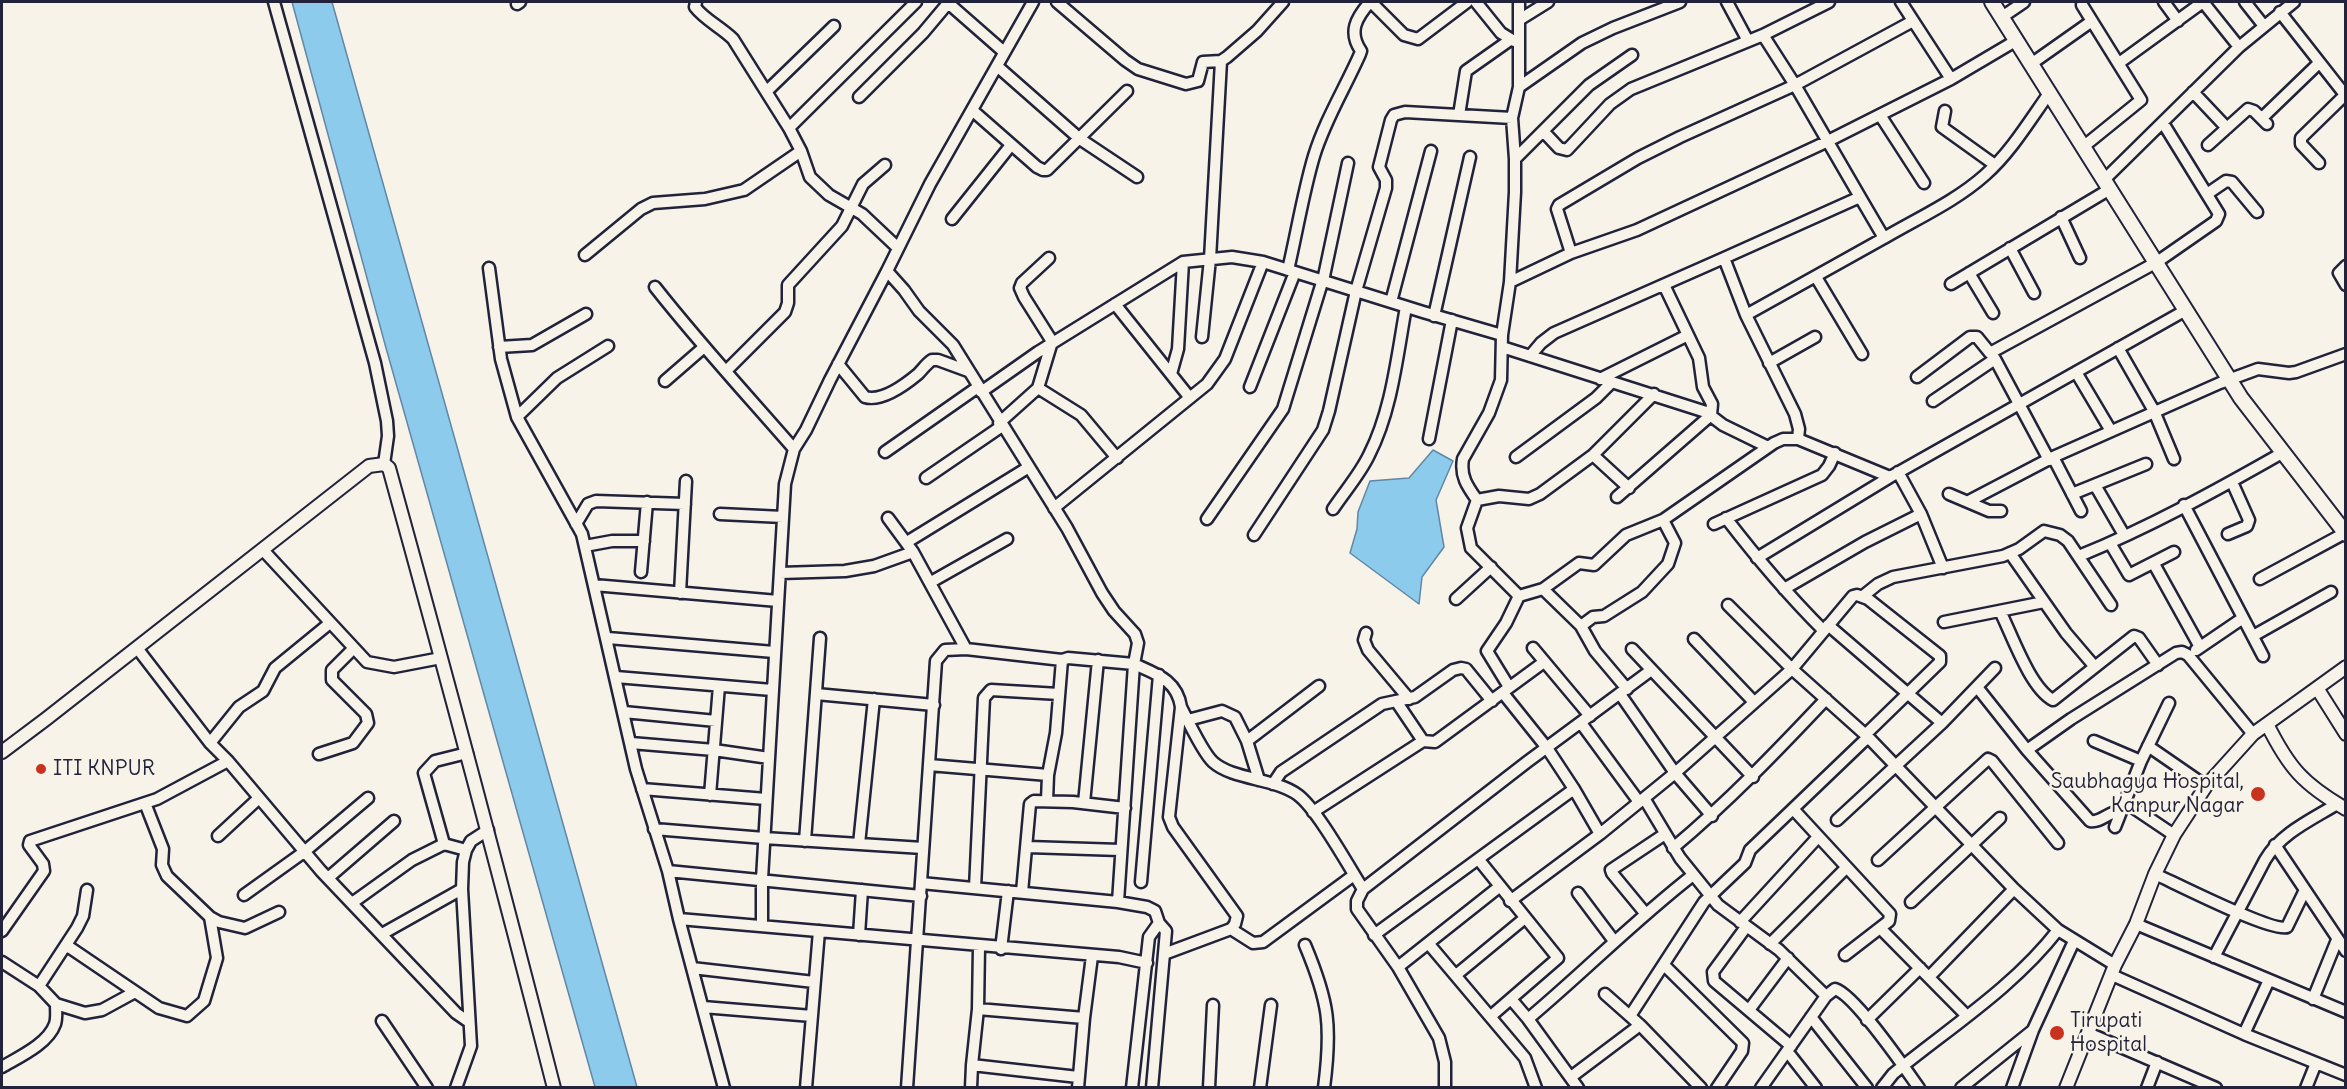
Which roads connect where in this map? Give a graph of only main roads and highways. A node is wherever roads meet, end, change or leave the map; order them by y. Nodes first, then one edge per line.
1 (1992, 2) edge
2 (2345, 534) edge

1 - 2 main road

